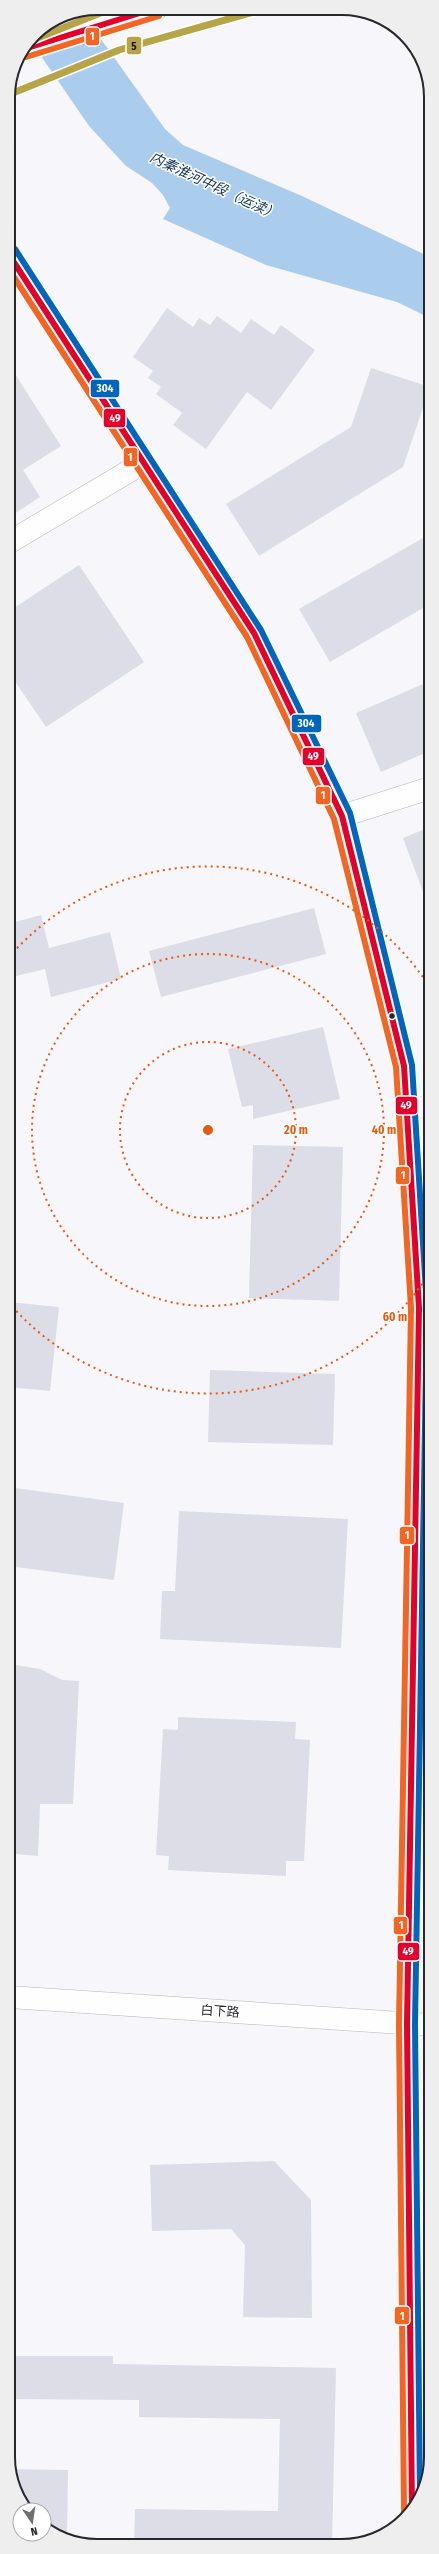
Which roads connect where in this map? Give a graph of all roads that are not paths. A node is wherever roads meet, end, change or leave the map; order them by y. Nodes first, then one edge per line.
1 (136, 15) edge
2 (32, 46) edge
3 (15, 264) edge
4 (143, 463) junction
5 (15, 539) edge
6 (424, 790) edge
7 (342, 816) junction
8 (15, 1997) edge
9 (407, 2024) junction
10 (424, 2025) edge
11 (412, 2500) edge

1 - 2 street
3 - 4 street
4 - 5 street
4 - 7 street
6 - 7 street
7 - 9 street
8 - 9 street, 白下路
9 - 10 street, 白下路
9 - 11 street

